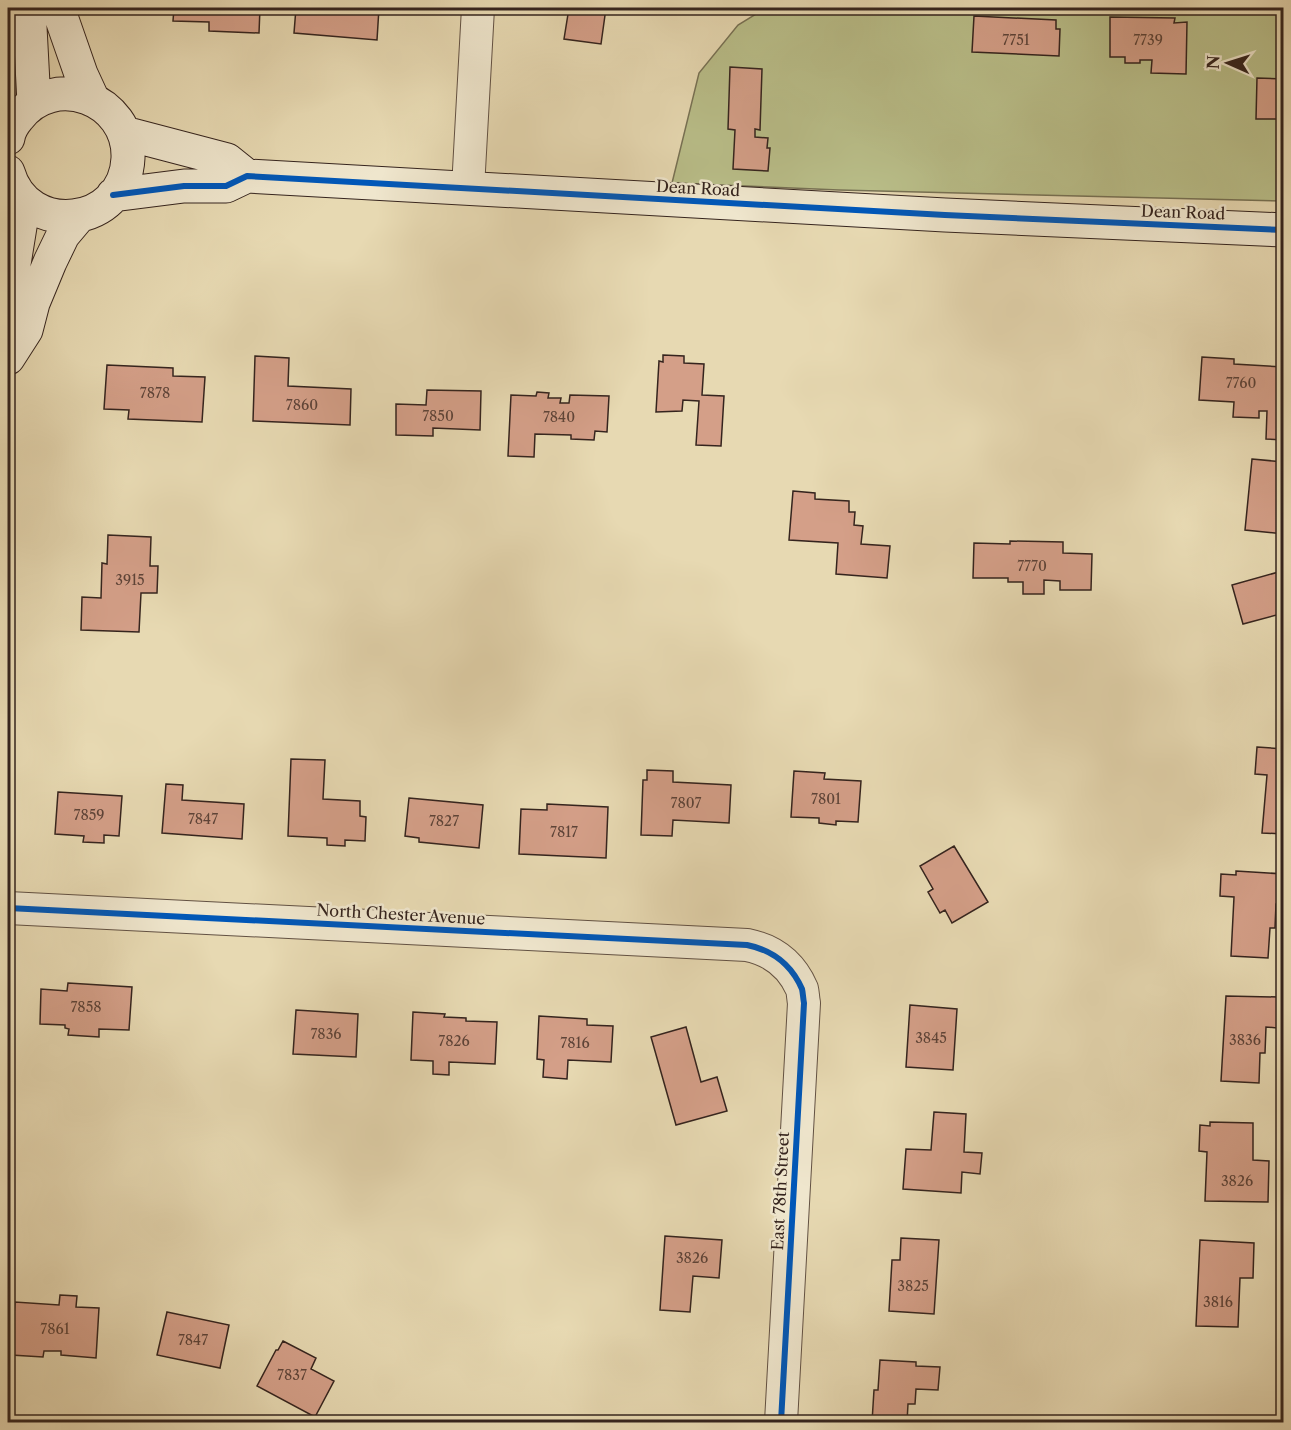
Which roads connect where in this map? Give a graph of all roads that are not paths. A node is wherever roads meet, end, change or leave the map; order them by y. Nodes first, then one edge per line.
1 (29, 8) edge
2 (58, 8) edge
3 (478, 8) edge
4 (93, 100) junction
5 (16, 122) edge
6 (124, 133) junction
7 (247, 176) junction
8 (13, 186) edge
9 (468, 188) junction
10 (113, 195) junction
11 (79, 216) junction
12 (1284, 230) edge
13 (8, 301) edge
14 (8, 358) edge
15 (8, 908) edge
16 (787, 965) joint
17 (780, 1422) edge

1 - 5 street
2 - 4 street
3 - 9 street
4 - 5 street
4 - 6 street
6 - 7 street
6 - 10 street
7 - 9 street, Dean Road
7 - 10 street, Dean Road
8 - 11 street
8 - 13 street
9 - 12 street, Dean Road
10 - 11 street
11 - 14 street
15 - 16 street, North Chester Avenue
16 - 17 street, East 78th Street

